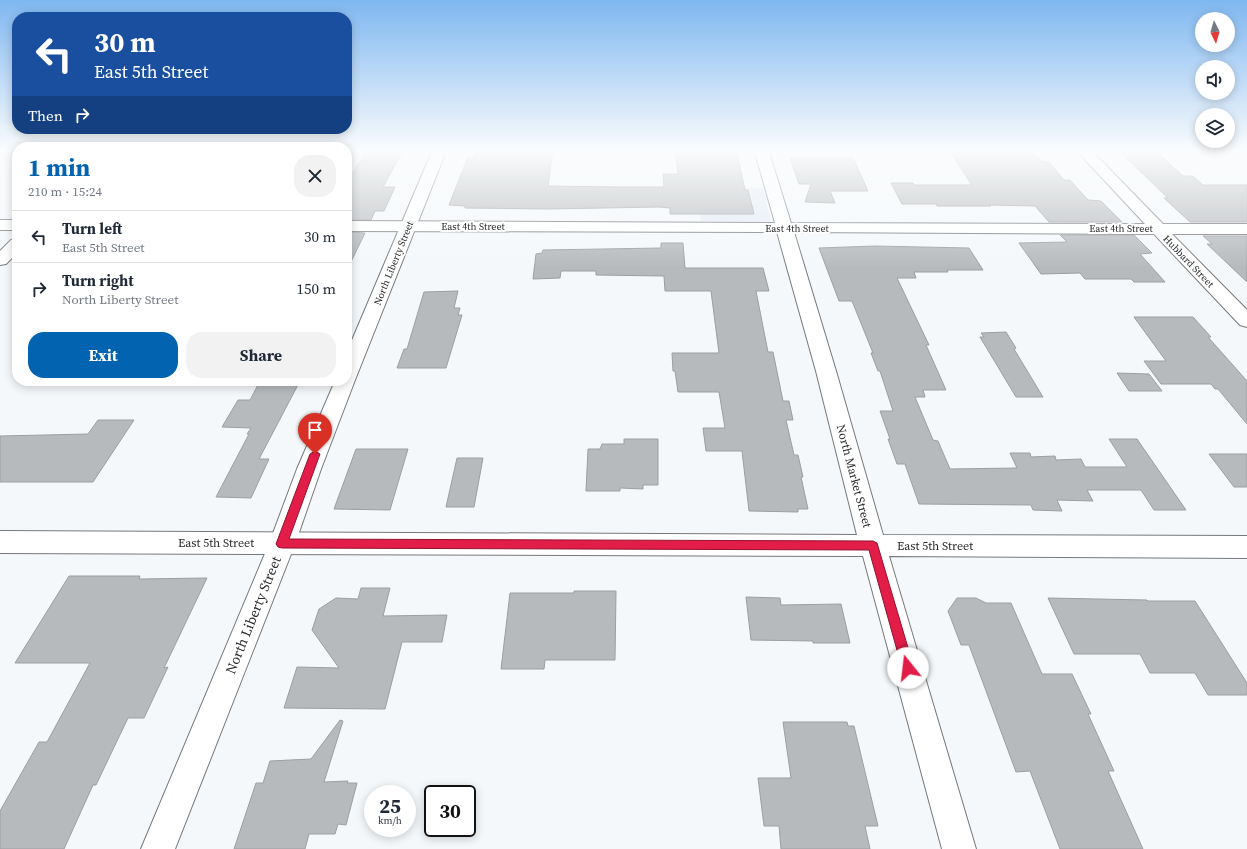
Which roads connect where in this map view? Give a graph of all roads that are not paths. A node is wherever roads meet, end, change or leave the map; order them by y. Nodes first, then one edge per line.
1 (424, 189) edge
2 (772, 189) edge
3 (1120, 189) edge
4 (0, 225) edge
5 (12, 225) edge
6 (352, 226) edge
7 (409, 226) junction
8 (783, 228) junction
9 (1158, 228) junction
10 (1247, 228) edge
11 (12, 249) edge
12 (0, 260) edge
13 (1247, 321) edge
14 (352, 364) edge
15 (343, 386) edge
16 (0, 542) edge
17 (282, 544) junction
18 (873, 546) junction
19 (1247, 547) edge
20 (158, 849) edge
21 (959, 849) edge

1 - 7 street, North Liberty Street
2 - 8 street, North Market Street
3 - 9 street, Hubbard Street
4 - 5 street
6 - 7 street, East 4th Street
7 - 8 street, East 4th Street
7 - 14 street, North Liberty Street
8 - 9 street, East 4th Street
8 - 18 street, North Market Street
9 - 10 street, East 4th Street
9 - 13 street, Hubbard Street
11 - 12 street
15 - 17 street, North Liberty Street
16 - 17 street, East 5th Street
17 - 18 street, East 5th Street
17 - 20 street, North Liberty Street
18 - 19 street, East 5th Street
18 - 21 street, North Market Street

